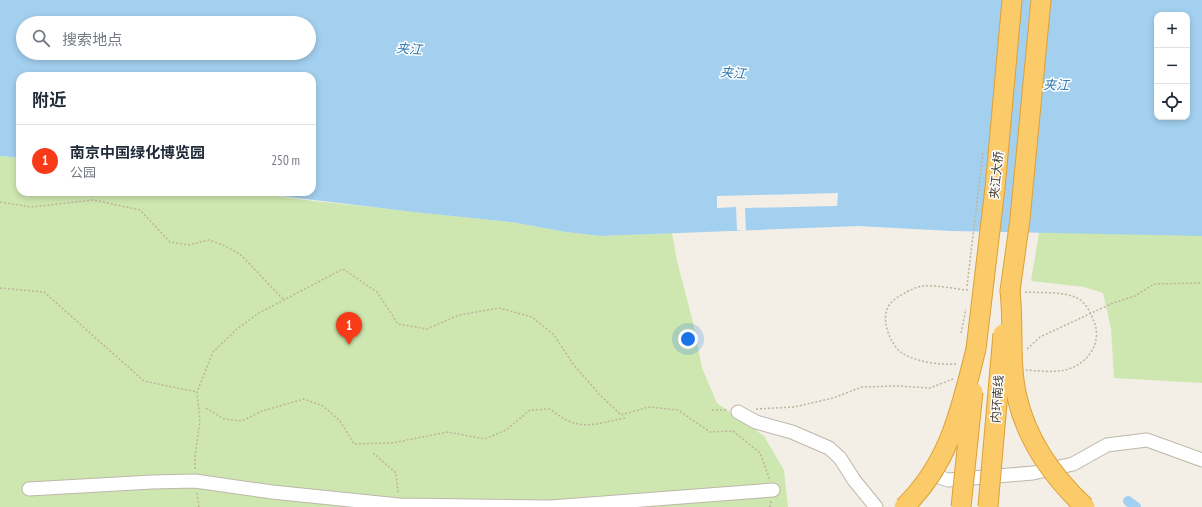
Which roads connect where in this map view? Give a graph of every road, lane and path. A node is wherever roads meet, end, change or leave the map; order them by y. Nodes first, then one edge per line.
1 (1012, 0) edge
2 (1041, 0) edge
3 (984, 144) dead end
4 (0, 202) edge
5 (967, 286) dead end
6 (0, 288) edge
7 (1016, 291) junction
8 (967, 296) dead end
9 (283, 299) junction
10 (966, 307) dead end
11 (960, 333) dead end
12 (976, 349) junction
13 (956, 364) dead end
14 (1023, 370) dead end
15 (197, 392) junction
16 (206, 408) dead end
17 (738, 412) dead end
18 (625, 418) dead end
19 (373, 453) dead end
20 (1202, 460) edge
21 (933, 475) dead end
22 (195, 481) junction
23 (29, 488) dead end
24 (773, 490) junction
25 (399, 505) junction
26 (199, 507) edge
27 (770, 507) edge
28 (876, 507) edge
29 (904, 507) edge
30 (961, 507) edge
31 (988, 507) edge
32 (1085, 507) edge

1 - 12 highway, 夹江大桥
2 - 7 highway
3 - 5 path
4 - 9 path
6 - 15 path
7 - 14 path
7 - 31 highway, 内环南线, bridge
7 - 32 highway, bridge
8 - 13 path
9 - 15 path
9 - 24 path
10 - 11 path
12 - 29 highway, bridge
12 - 30 highway, 内环南线, bridge
15 - 22 path
16 - 18 path
17 - 28 lane
19 - 25 path
20 - 21 lane
22 - 23 lane
22 - 25 lane
22 - 26 path
24 - 25 lane
24 - 27 path

